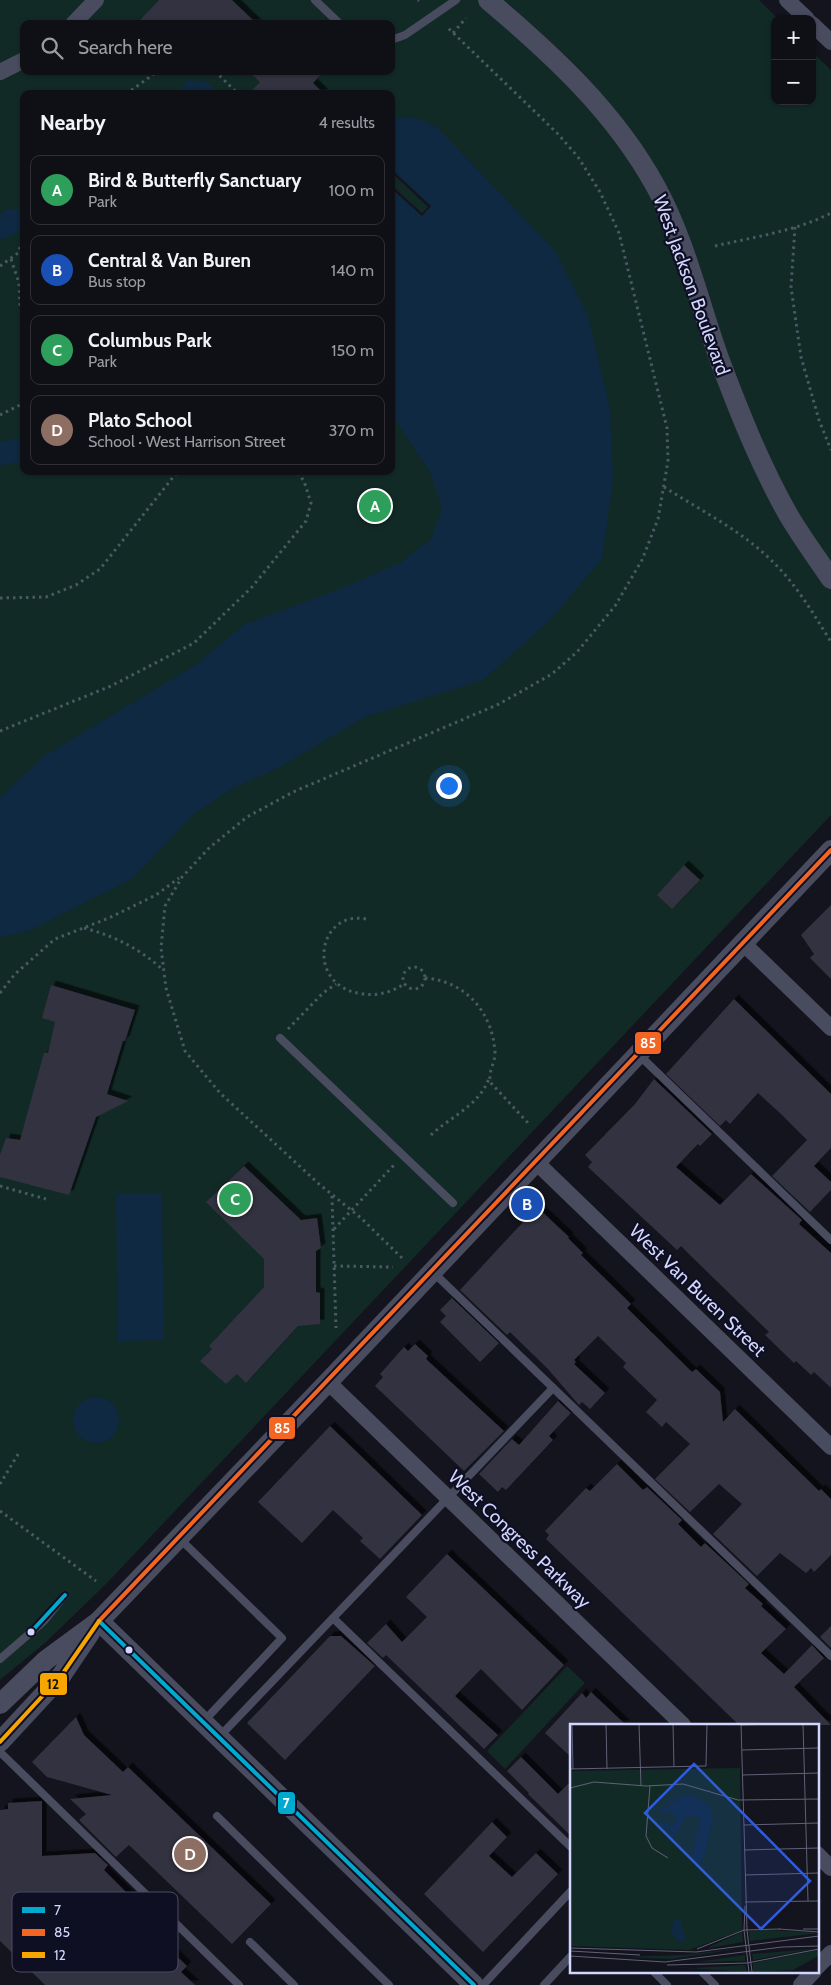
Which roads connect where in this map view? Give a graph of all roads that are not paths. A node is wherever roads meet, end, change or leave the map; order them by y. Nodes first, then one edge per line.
1 (96, 0) edge
2 (315, 0) edge
3 (456, 0) edge
4 (488, 0) edge
5 (791, 1) edge
6 (803, 15) edge
7 (77, 20) edge
8 (336, 20) edge
9 (816, 28) edge
10 (395, 39) edge
11 (831, 42) edge
12 (20, 62) edge
13 (0, 72) edge
14 (831, 579) edge
15 (831, 850) edge
16 (743, 943) junction
17 (831, 1028) edge
18 (280, 1038) dead end
19 (638, 1054) junction
20 (536, 1162) junction
21 (453, 1203) dead end
22 (831, 1240) edge
23 (433, 1272) junction
24 (328, 1382) junction
25 (553, 1388) junction
26 (831, 1447) edge
27 (448, 1498) junction
28 (179, 1538) junction
29 (65, 1595) dead end
30 (333, 1618) junction
31 (99, 1621) junction
32 (831, 1656) edge
33 (0, 1659) edge
34 (0, 1704) edge
35 (203, 1722) junction
36 (682, 1724) edge
37 (219, 1738) junction
38 (0, 1742) edge
39 (0, 1752) edge
40 (217, 1816) dead end
41 (570, 1846) edge
42 (818, 1855) edge
43 (831, 1868) edge
44 (144, 1892) edge
45 (570, 1892) edge
46 (178, 1925) edge
47 (250, 1942) dead end
48 (831, 1953) edge
49 (570, 1957) edge
50 (818, 1966) edge
51 (654, 1972) edge
52 (701, 1972) edge
53 (813, 1972) edge
54 (466, 1980) edge
55 (549, 1983) edge
56 (240, 1985) edge
57 (294, 1985) edge
58 (389, 1985) edge
59 (483, 1985) edge
60 (667, 1985) edge
61 (715, 1985) edge
62 (801, 1985) edge

1 - 7 street
2 - 8 lane
3 - 10 lane
4 - 14 street, West Jackson Boulevard
5 - 6 street
9 - 11 street
12 - 13 street
15 - 16 street
16 - 17 street
16 - 19 street
18 - 21 lane
19 - 20 street
19 - 22 lane
20 - 23 street
20 - 26 street, West Van Buren Street
23 - 24 street
23 - 25 lane
24 - 27 street, West Congress Parkway
24 - 28 street
25 - 27 lane
25 - 32 lane
27 - 30 lane
27 - 36 street, West Congress Parkway
28 - 31 street
28 - 35 lane
29 - 33 lane
30 - 37 lane
30 - 41 lane
31 - 34 street
31 - 35 street
31 - 38 street
35 - 37 street
37 - 54 street
39 - 44 lane
40 - 58 lane
42 - 43 street
45 - 59 lane
46 - 56 lane
47 - 57 lane
48 - 50 street
49 - 55 lane
51 - 60 lane
52 - 61 lane
53 - 62 street

